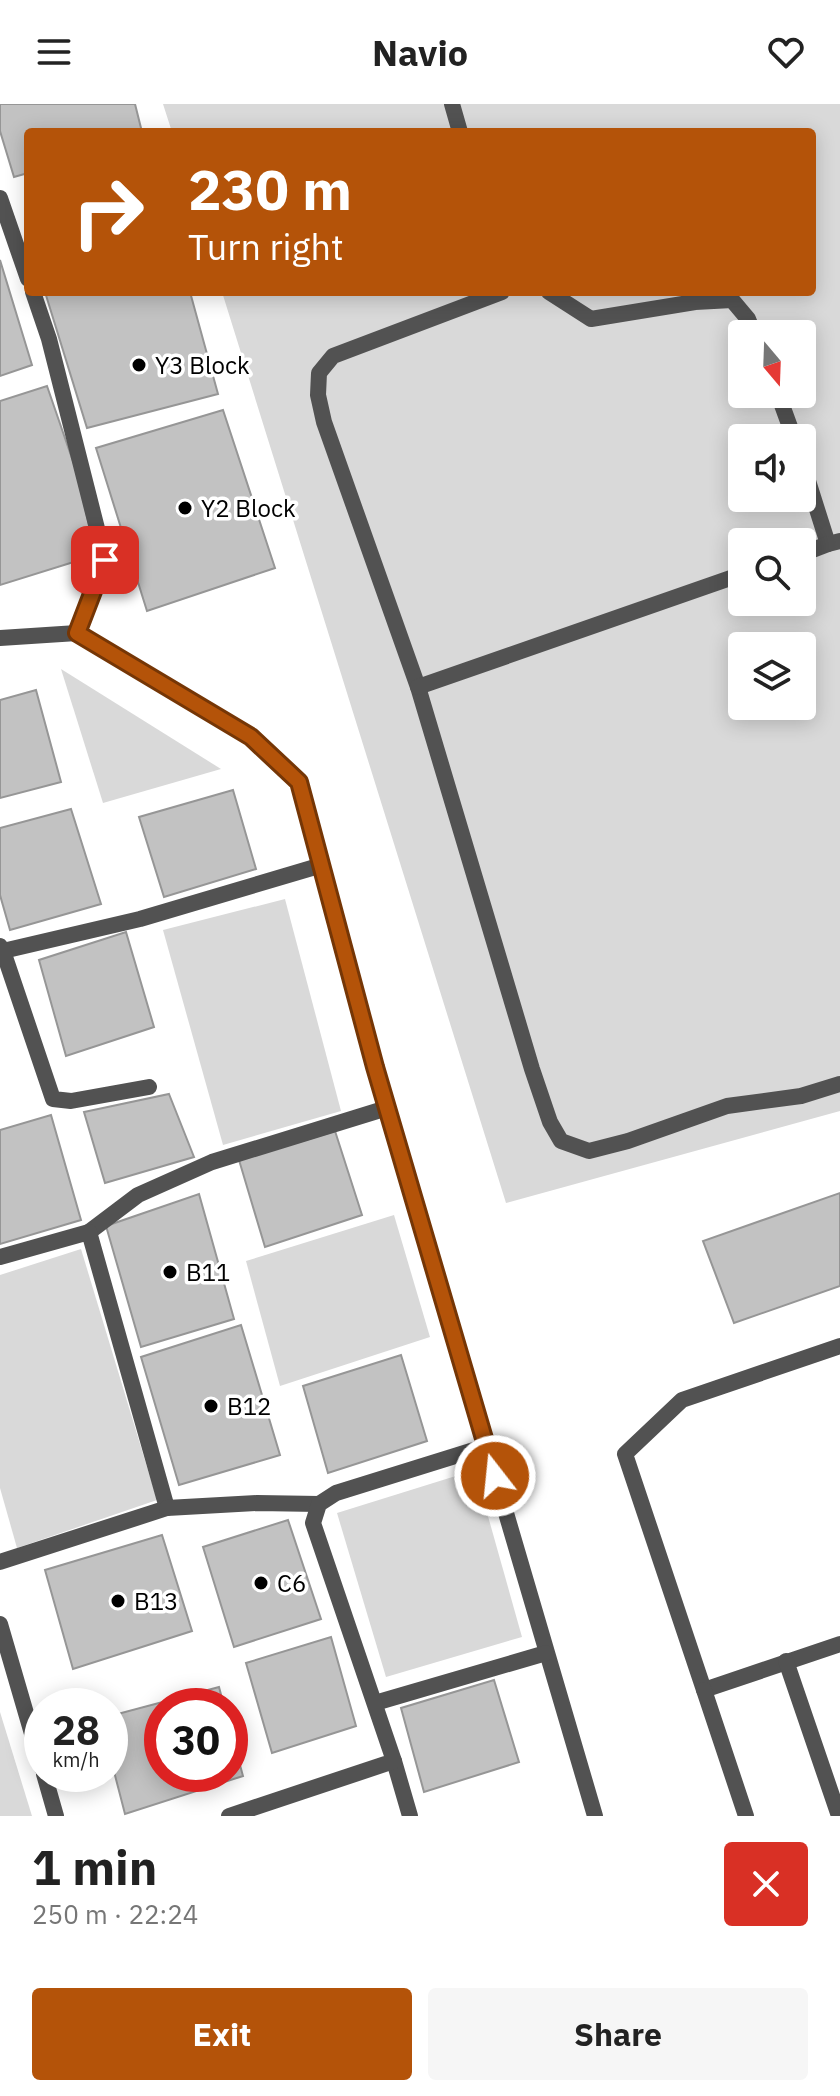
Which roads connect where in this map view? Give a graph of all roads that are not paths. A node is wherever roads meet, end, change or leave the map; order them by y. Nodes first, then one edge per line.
1 (452, 104) edge
2 (459, 128) edge
3 (0, 198) edge
4 (24, 267) edge
5 (34, 296) edge
6 (491, 296) edge
7 (555, 296) edge
8 (748, 320) edge
9 (816, 497) edge
10 (834, 543) edge
11 (728, 579) edge
12 (77, 633) junction
13 (0, 638) edge
14 (418, 687) junction
15 (322, 865) junction
16 (1, 950) edge
17 (840, 1084) edge
18 (149, 1087) dead end
19 (387, 1108) junction
20 (89, 1232) junction
21 (0, 1257) edge
22 (840, 1346) edge
23 (487, 1446) junction
24 (319, 1504) junction
25 (167, 1508) junction
26 (0, 1562) edge
27 (0, 1624) edge
28 (840, 1644) edge
29 (546, 1653) junction
30 (786, 1661) junction
31 (704, 1690) junction
32 (375, 1703) junction
33 (24, 1706) edge
34 (394, 1761) junction
35 (49, 1792) edge
36 (273, 1808) edge
37 (56, 1816) edge
38 (229, 1816) edge
39 (410, 1816) edge
40 (595, 1816) edge
41 (746, 1816) edge
42 (839, 1816) edge

1 - 2 street
3 - 4 street
5 - 12 street
6 - 14 street
7 - 8 street
9 - 10 street
11 - 14 street
12 - 13 street
12 - 15 street
14 - 17 street
15 - 16 street
15 - 19 street
16 - 18 street
19 - 20 street
19 - 23 street
20 - 21 street
20 - 25 street
22 - 31 street
23 - 24 street
23 - 29 street
24 - 25 street
24 - 32 street
25 - 26 street
27 - 33 street
28 - 30 street
29 - 32 street
29 - 40 street
30 - 31 street
30 - 42 street
31 - 41 street
32 - 34 street
34 - 36 street
34 - 39 street
35 - 37 street
36 - 38 street

